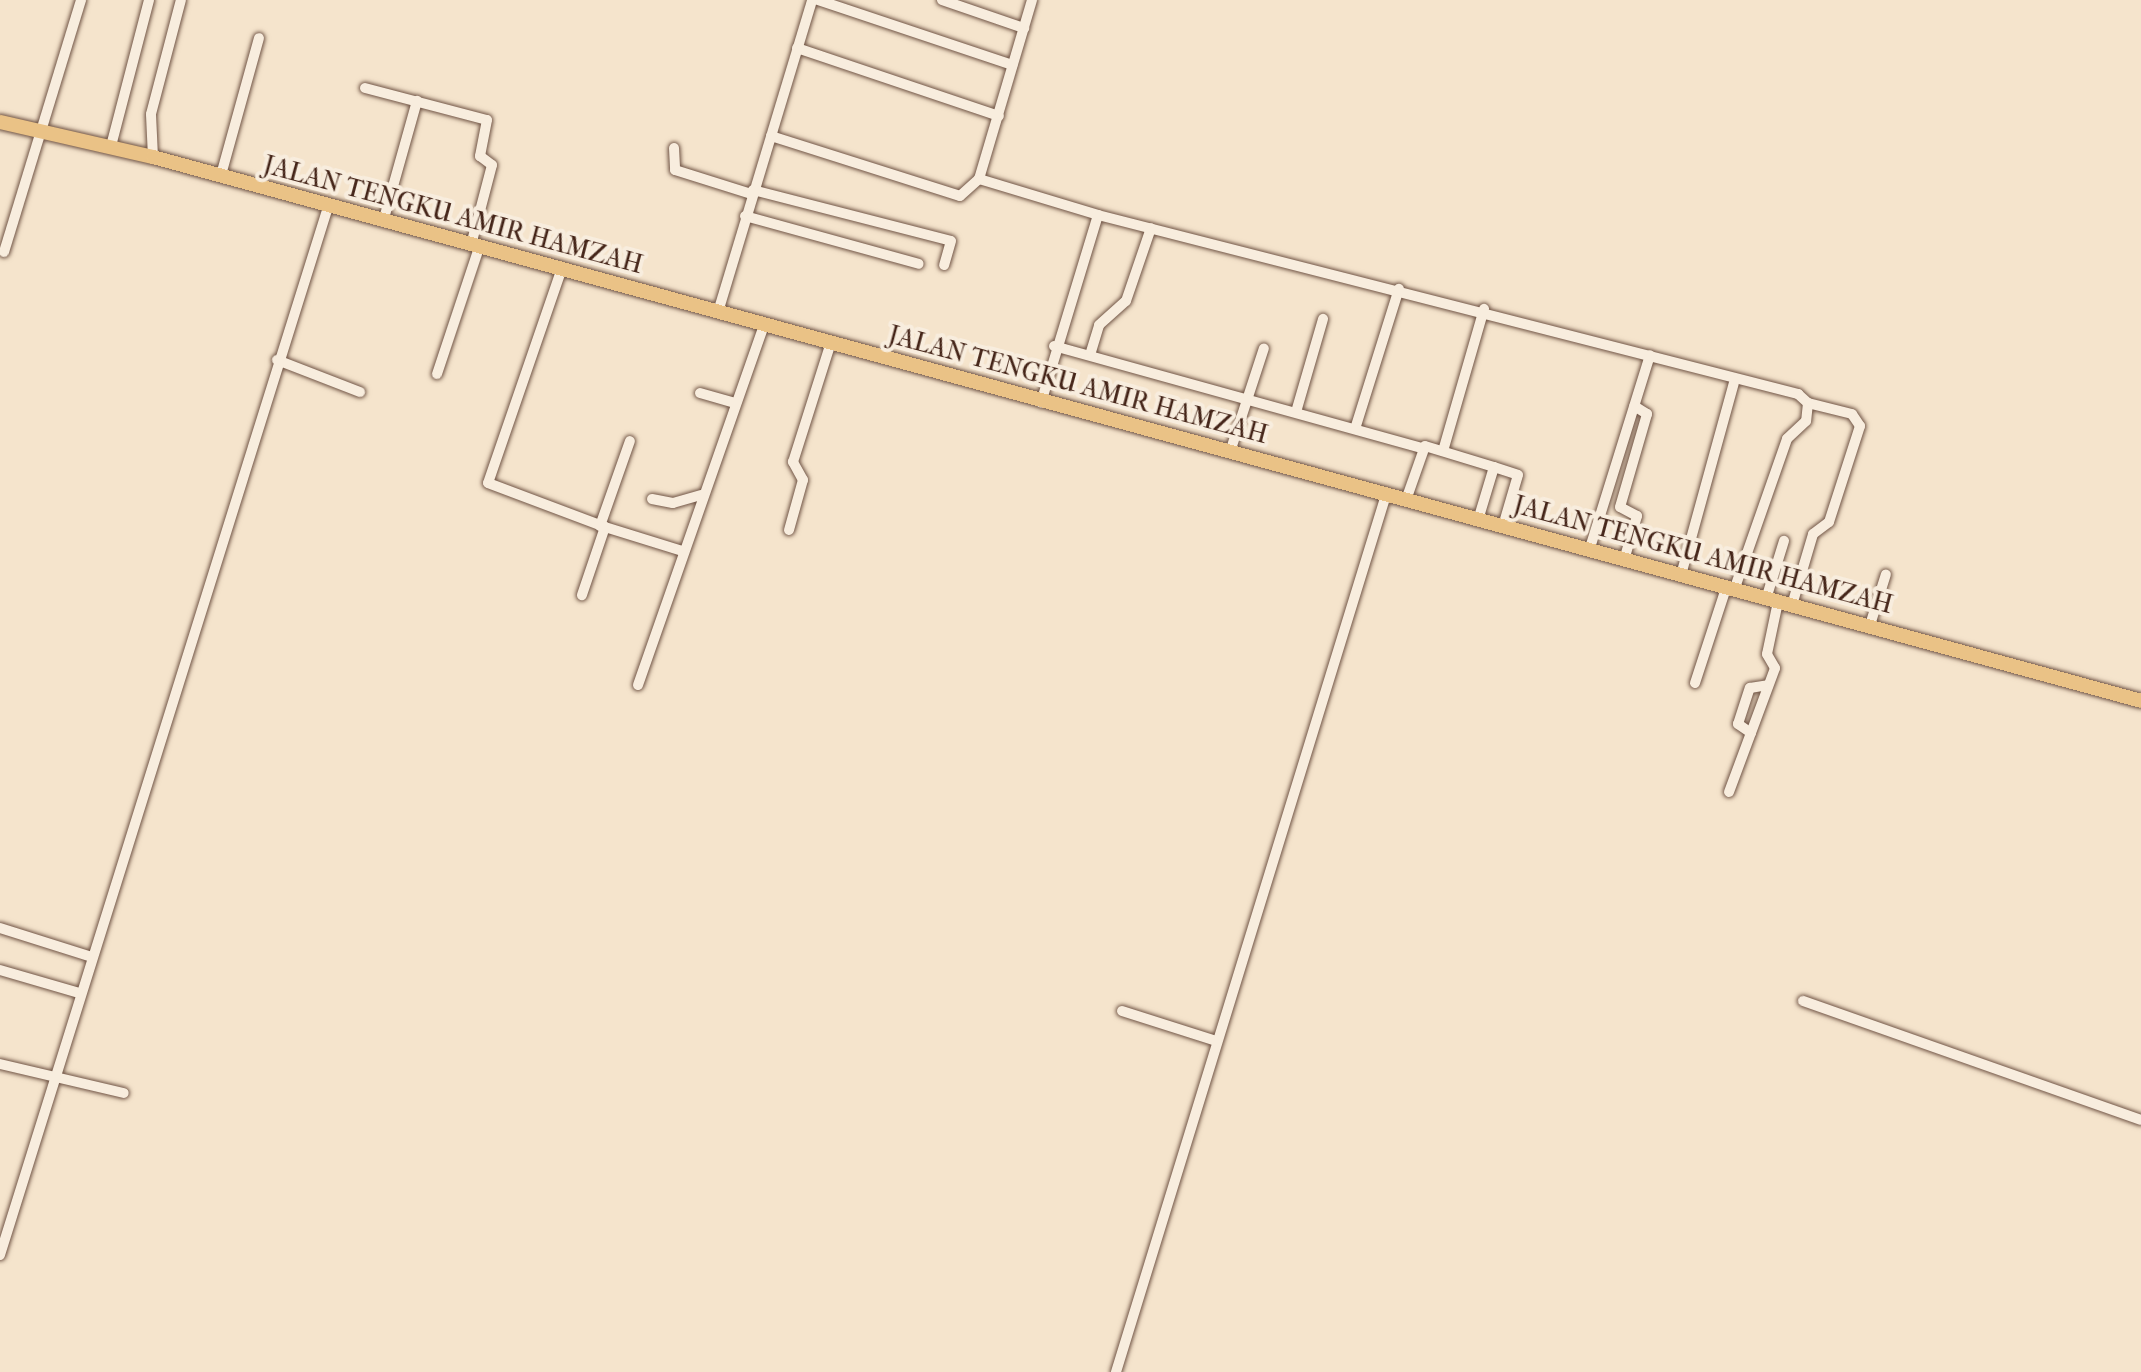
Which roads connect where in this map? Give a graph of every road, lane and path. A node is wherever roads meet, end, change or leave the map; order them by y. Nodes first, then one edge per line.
1 (81, 0) edge
2 (149, 0) edge
3 (181, 0) edge
4 (812, 0) edge
5 (818, 0) edge
6 (942, 0) edge
7 (1032, 0) edge
8 (1024, 28) junction
9 (259, 38) dead end
10 (797, 48) junction
11 (1012, 65) junction
12 (365, 88) dead end
13 (417, 101) junction
14 (999, 116) junction
15 (0, 122) edge
16 (43, 131) junction
17 (771, 136) junction
18 (111, 146) junction
19 (674, 148) dead end
20 (153, 157) junction
21 (221, 175) junction
22 (979, 179) junction
23 (752, 192) junction
24 (328, 207) junction
25 (1098, 215) junction
26 (745, 216) junction
27 (383, 222) junction
28 (1151, 228) junction
29 (475, 247) junction
30 (4, 252) dead end
31 (919, 264) dead end
32 (944, 265) dead end
33 (561, 271) junction
34 (1399, 289) junction
35 (1484, 309) junction
36 (718, 312) junction
37 (1323, 319) dead end
38 (764, 325) junction
39 (831, 342) junction
40 (1054, 346) junction
41 (1264, 348) dead end
42 (1090, 355) junction
43 (1650, 355) junction
44 (277, 360) junction
45 (437, 374) dead end
46 (1734, 383) junction
47 (360, 392) dead end
48 (700, 393) dead end
49 (1247, 398) junction
50 (735, 403) junction
51 (1041, 403) junction
52 (1808, 403) junction
53 (1634, 406) junction
54 (1296, 412) junction
55 (1355, 429) junction
56 (630, 441) dead end
57 (1421, 448) junction
58 (1443, 451) junction
59 (1230, 452) junction
60 (1494, 467) junction
61 (701, 495) junction
62 (1386, 495) junction
63 (652, 499) dead end
64 (1406, 500) junction
65 (1478, 520) junction
66 (1503, 526) junction
67 (603, 527) junction
68 (789, 530) dead end
69 (1784, 541) dead end
70 (682, 551) junction
71 (1589, 551) junction
72 (1624, 560) junction
73 (1886, 574) dead end
74 (1681, 575) junction
75 (1730, 589) junction
76 (582, 595) dead end
77 (1779, 602) junction
78 (1870, 625) junction
79 (1695, 683) dead end
80 (638, 685) dead end
81 (2141, 701) edge
82 (1729, 792) dead end
83 (0, 928) edge
84 (89, 956) junction
85 (0, 970) edge
86 (79, 993) junction
87 (1803, 1001) dead end
88 (1122, 1011) dead end
89 (1216, 1041) junction
90 (0, 1064) edge
91 (54, 1078) junction
92 (124, 1093) dead end
93 (2141, 1120) edge
94 (0, 1255) edge
95 (1116, 1372) edge

1 - 16 street
2 - 18 street
3 - 20 street
4 - 10 street
5 - 11 street
6 - 8 street
7 - 8 street
8 - 11 street
9 - 21 street
10 - 14 street
10 - 17 street
11 - 14 street
12 - 13 street
13 - 27 street
13 - 29 street
14 - 22 street
15 - 16 highway, JALAN TENGKU AMIR HAMZAH
16 - 18 highway, JALAN TENGKU AMIR HAMZAH
16 - 30 street
17 - 22 street
17 - 23 street
18 - 20 highway, JALAN TENGKU AMIR HAMZAH
19 - 23 street
20 - 21 highway, JALAN TENGKU AMIR HAMZAH
21 - 24 highway, JALAN TENGKU AMIR HAMZAH
22 - 25 street
23 - 26 street
23 - 32 street
24 - 27 highway, JALAN TENGKU AMIR HAMZAH
24 - 44 street
25 - 28 street
25 - 40 street
26 - 31 street
26 - 36 street
27 - 29 highway, JALAN TENGKU AMIR HAMZAH
28 - 34 street
28 - 42 street
29 - 33 highway, JALAN TENGKU AMIR HAMZAH
29 - 45 street
33 - 36 highway, JALAN TENGKU AMIR HAMZAH
33 - 67 street
34 - 35 street
34 - 55 street
35 - 43 street
35 - 58 street
36 - 38 highway, JALAN TENGKU AMIR HAMZAH
37 - 54 street
38 - 39 highway, JALAN TENGKU AMIR HAMZAH
38 - 50 street
39 - 51 highway, JALAN TENGKU AMIR HAMZAH
39 - 68 street
40 - 42 street
40 - 51 street
41 - 49 street
42 - 49 street
43 - 46 street
43 - 53 street
44 - 47 street
44 - 84 street
46 - 52 street
46 - 74 street
48 - 50 street
49 - 54 street
49 - 59 street
50 - 61 street
51 - 59 highway, JALAN TENGKU AMIR HAMZAH
52 - 75 street
52 - 77 street
53 - 71 street
53 - 72 street
54 - 55 street
55 - 57 street
56 - 67 street
57 - 58 street
57 - 64 street
58 - 60 street
59 - 62 highway, JALAN TENGKU AMIR HAMZAH
60 - 65 street
60 - 66 street
61 - 63 street
61 - 70 street
62 - 64 highway, JALAN TENGKU AMIR HAMZAH
62 - 89 street
64 - 65 highway, JALAN TENGKU AMIR HAMZAH
65 - 66 highway, JALAN TENGKU AMIR HAMZAH
66 - 71 highway, JALAN TENGKU AMIR HAMZAH
67 - 70 street
67 - 76 street
69 - 77 street
70 - 80 street
71 - 72 highway, JALAN TENGKU AMIR HAMZAH
72 - 74 highway, JALAN TENGKU AMIR HAMZAH
73 - 78 street
74 - 75 highway, JALAN TENGKU AMIR HAMZAH
75 - 77 highway, JALAN TENGKU AMIR HAMZAH
75 - 79 street
77 - 78 highway, JALAN TENGKU AMIR HAMZAH
77 - 82 street
78 - 81 highway, JALAN TENGKU AMIR HAMZAH
83 - 84 street
84 - 86 street
85 - 86 street
86 - 91 street
87 - 93 street
88 - 89 street
89 - 95 street
90 - 91 street
91 - 92 street
91 - 94 street

